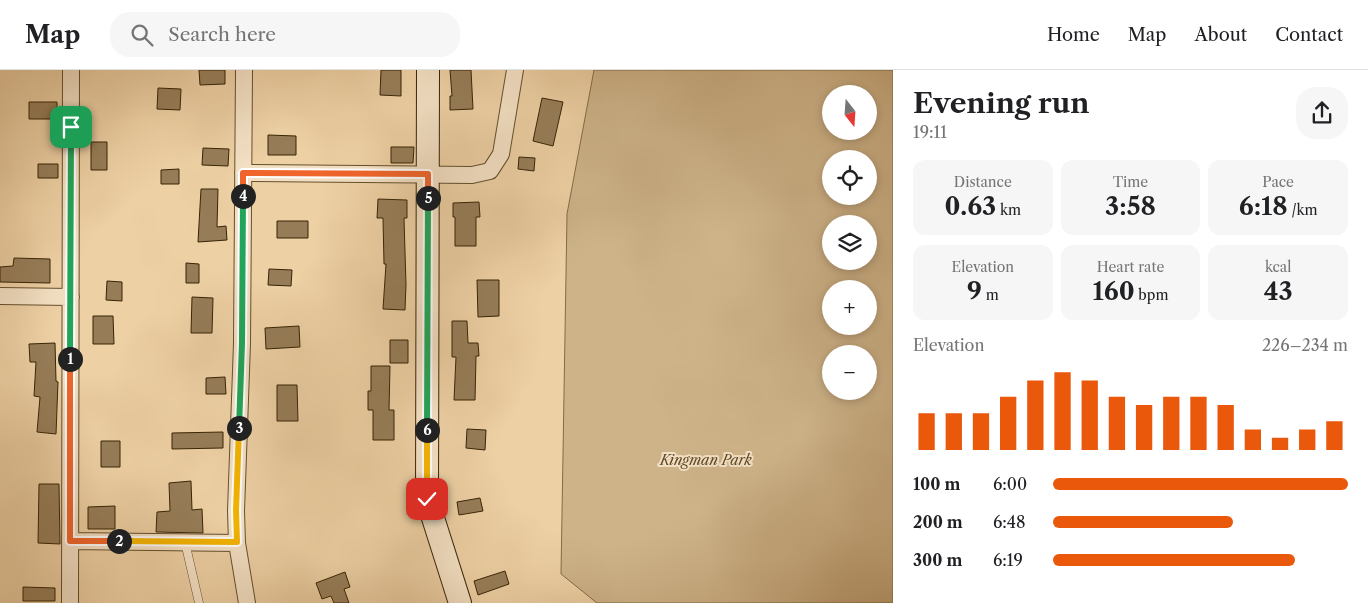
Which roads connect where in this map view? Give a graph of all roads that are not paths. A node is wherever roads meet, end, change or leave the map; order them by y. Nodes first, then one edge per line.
1 (72, 70) edge
2 (244, 70) edge
3 (428, 70) edge
4 (515, 70) edge
5 (243, 173) junction
6 (428, 174) junction
7 (0, 296) edge
8 (71, 297) junction
9 (70, 541) junction
10 (185, 542) junction
11 (237, 542) junction
12 (70, 603) edge
13 (199, 603) edge
14 (247, 603) edge
15 (460, 603) edge

1 - 8 street
2 - 5 street
3 - 6 street
4 - 6 street
5 - 6 street
5 - 11 street
6 - 15 street
7 - 8 street
8 - 9 street
9 - 10 street
9 - 12 street
10 - 11 street
10 - 13 lane
11 - 14 street

